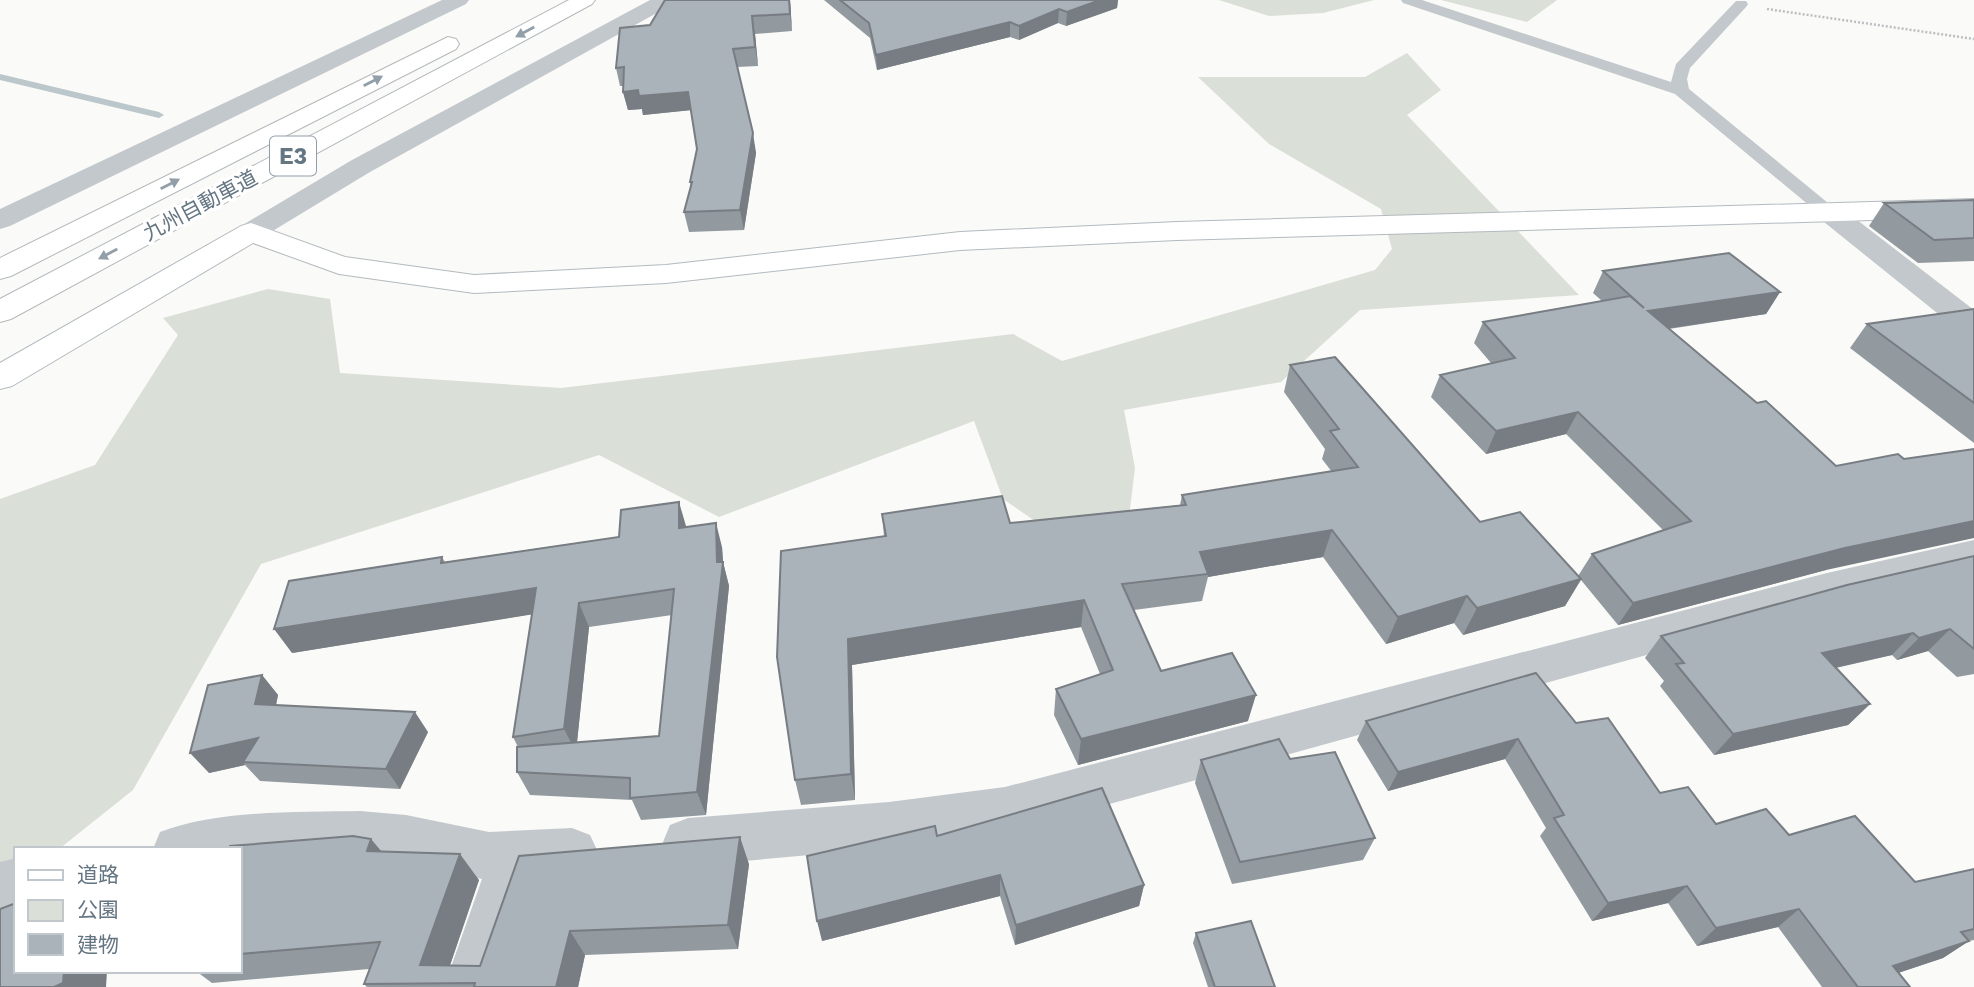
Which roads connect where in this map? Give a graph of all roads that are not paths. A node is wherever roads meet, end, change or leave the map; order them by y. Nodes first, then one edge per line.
1 (459, 0) edge
2 (534, 0) edge
3 (586, 0) edge
4 (666, 0) edge
5 (1408, 0) edge
6 (1741, 4) road end
7 (509, 13) dead end
8 (472, 31) dead end
9 (1681, 91) junction
10 (1974, 208) edge
11 (1829, 212) junction
12 (0, 220) edge
13 (251, 232) junction
14 (0, 270) edge
15 (0, 312) edge
16 (1974, 326) edge
17 (0, 378) edge
18 (1974, 555) edge
19 (192, 847) edge
20 (516, 857) junction
21 (472, 987) edge

1 - 12 street
2 - 7 main road
3 -> 15 main road, 九州自動車道 / E3
4 - 13 street
5 - 9 lane
6 - 9 lane
14 -> 8 main road, 九州自動車道 / E3
9 - 11 lane
10 - 11 main road
11 - 13 main road
11 - 16 street
13 - 17 main road
18 - 20 street
19 - 20 street
20 - 21 street

